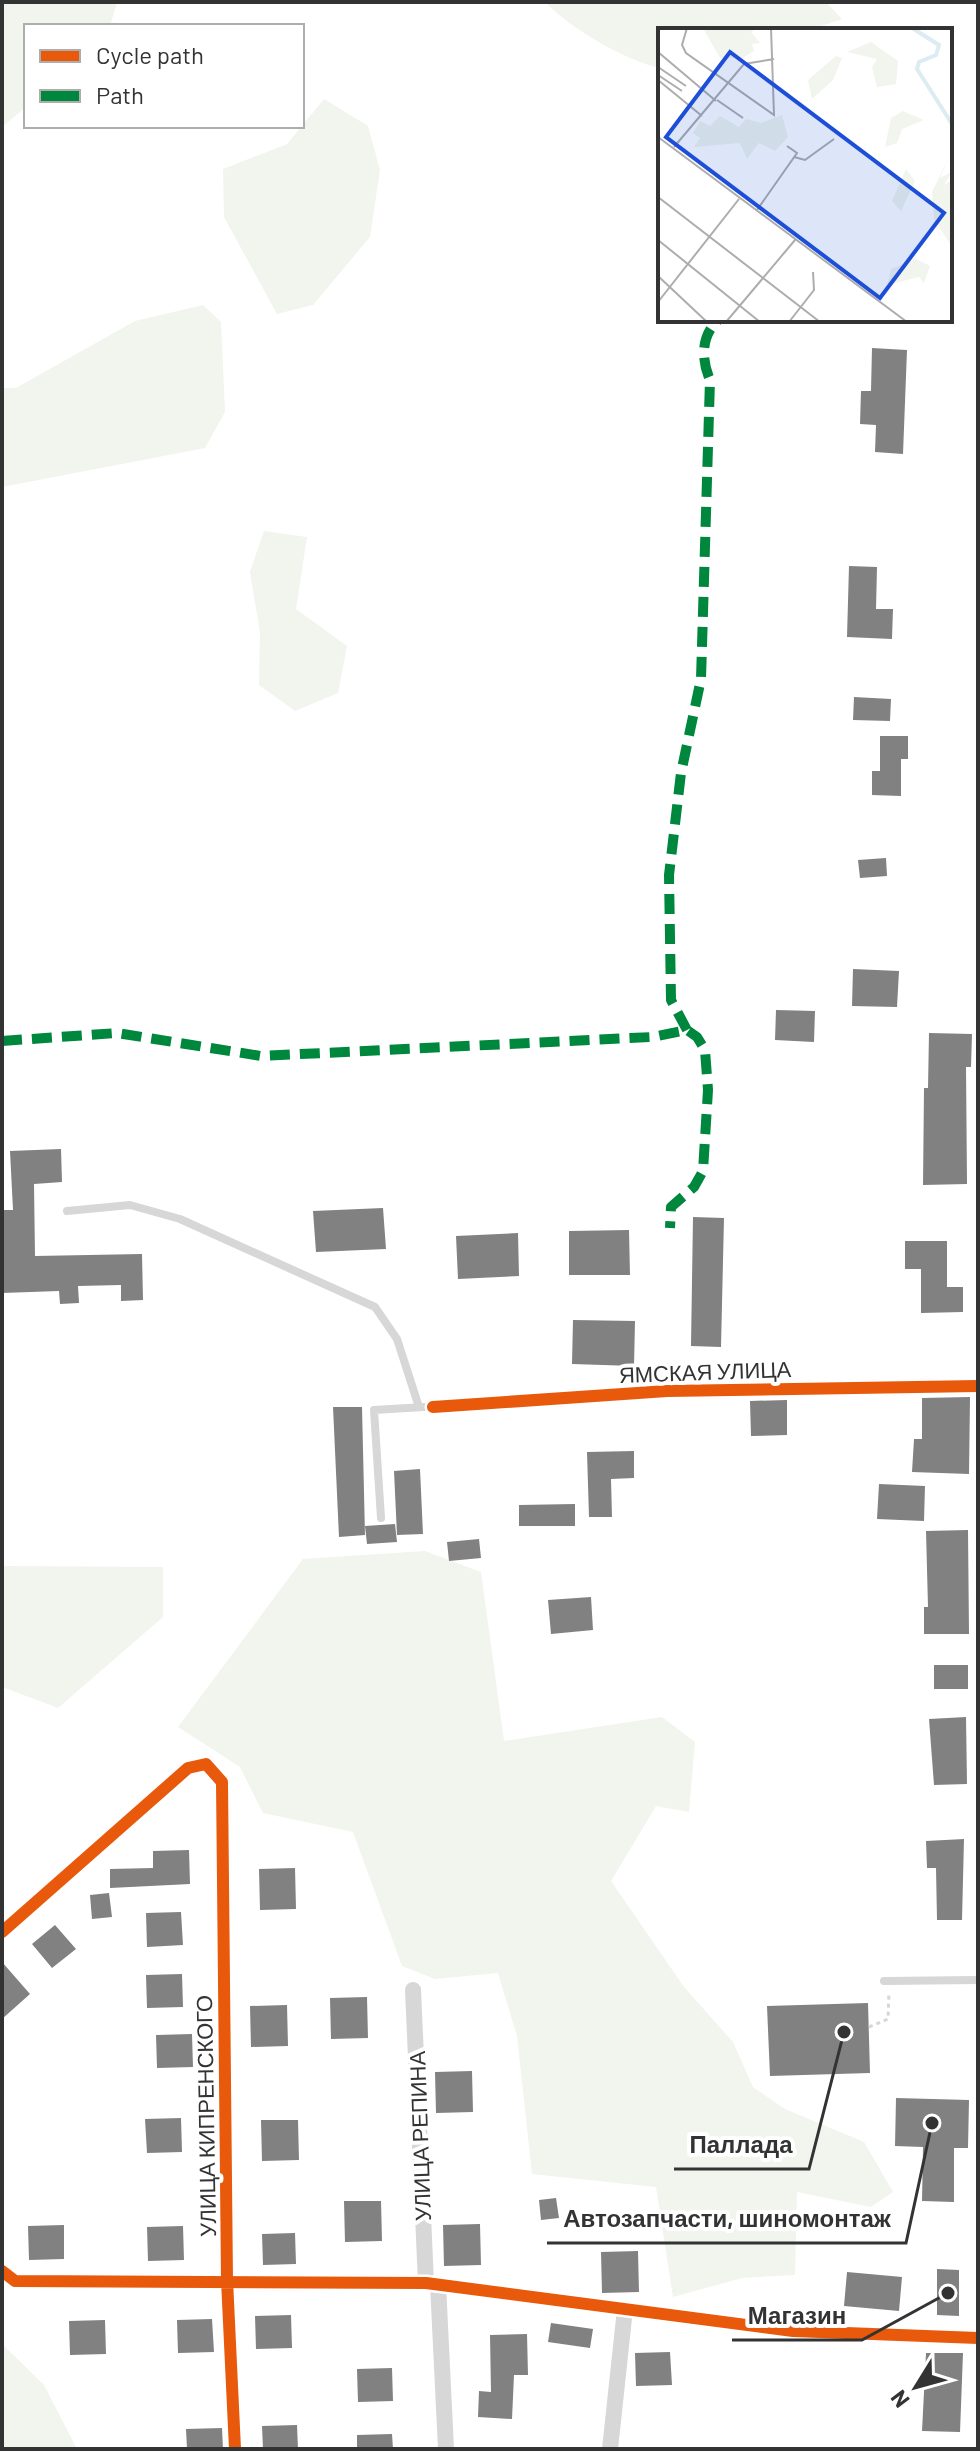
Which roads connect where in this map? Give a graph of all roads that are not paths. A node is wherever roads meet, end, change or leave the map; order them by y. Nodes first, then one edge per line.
1 (67, 1211) dead end
2 (978, 1386) edge
3 (426, 1407) junction
4 (381, 1518) dead end
5 (2, 1932) edge
6 (978, 1980) edge
7 (886, 1981) road end
8 (413, 1990) dead end
9 (2, 2271) edge
10 (227, 2280) junction
11 (432, 2284) junction
12 (625, 2309) junction
13 (978, 2338) edge
14 (235, 2449) edge
15 (446, 2449) edge
16 (610, 2449) edge

1 - 3 lane
2 - 3 street, ЯМСКАЯ УЛИЦА
3 - 4 lane
5 - 10 street, УЛИЦА КИПРЕНСКОГО
6 - 7 lane
8 - 11 street, УЛИЦА РЕПИНА
9 - 10 street
10 - 11 street
10 - 14 street, УЛИЦА КИПРЕНСКОГО
11 - 12 street
11 - 15 street, УЛИЦА РЕПИНА
12 - 13 street
12 - 16 street

